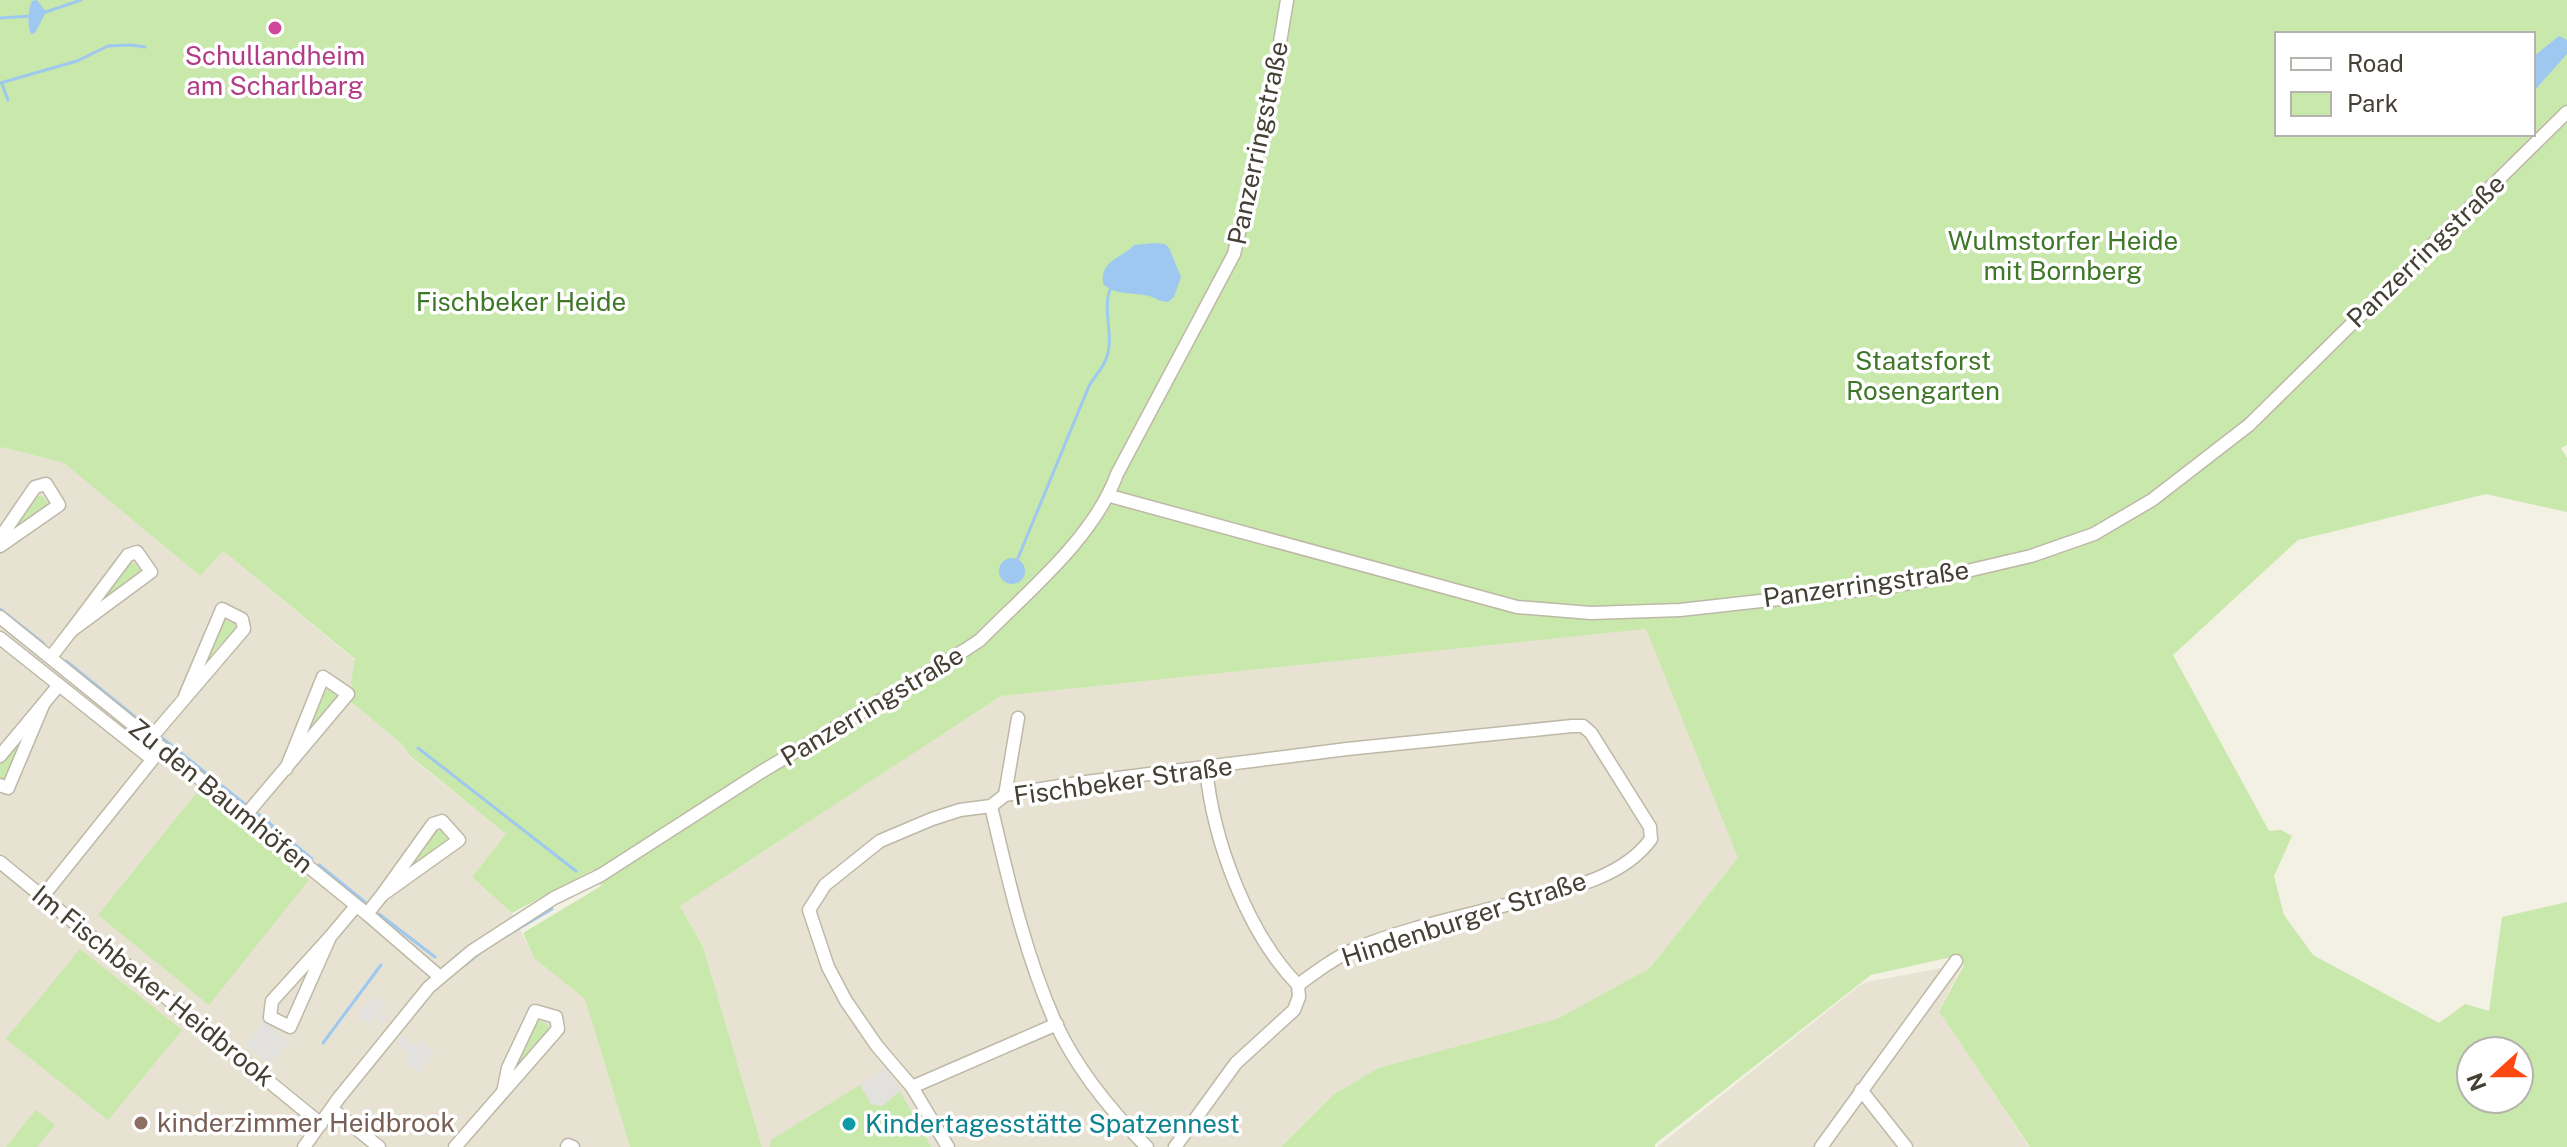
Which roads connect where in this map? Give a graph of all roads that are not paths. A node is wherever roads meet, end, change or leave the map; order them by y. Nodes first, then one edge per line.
1 (1287, 0) edge
2 (2567, 112) edge
3 (1110, 496) junction
4 (0, 538) edge
5 (0, 546) edge
6 (0, 617) edge
7 (71, 631) junction
8 (0, 638) edge
9 (51, 657) junction
10 (59, 685) junction
11 (185, 696) junction
12 (43, 705) junction
13 (1018, 718) dead end
14 (1583, 726) joint
15 (156, 744) junction
16 (0, 756) edge
17 (152, 759) junction
18 (1206, 768) junction
19 (286, 769) junction
20 (0, 785) edge
21 (1005, 795) junction
22 (991, 806) junction
23 (245, 816) junction
24 (0, 862) edge
25 (382, 895) junction
26 (43, 896) junction
27 (362, 910) junction
28 (330, 937) junction
29 (1956, 961) dead end
30 (440, 977) junction
31 (1298, 985) junction
32 (1057, 1024) junction
33 (912, 1087) junction
34 (504, 1088) junction
35 (1861, 1090) junction
36 (332, 1109) junction
37 (321, 1124) junction
38 (304, 1147) edge
39 (379, 1147) edge
40 (455, 1147) edge
41 (948, 1147) edge
42 (1147, 1147) edge
43 (1175, 1147) edge
44 (1821, 1147) edge
45 (1906, 1147) edge

1 - 3 street, Panzerringstraße
2 - 3 street, Panzerringstraße
3 - 30 street, Panzerringstraße
4 - 5 street
6 - 9 street, Zu den Baumhöfen
7 - 7 street
7 - 9 street
8 - 10 street, Zu den Baumhöfen
9 - 15 street, Zu den Baumhöfen
10 - 12 street
10 - 17 street, Zu den Baumhöfen
11 - 11 street
11 - 15 street
12 - 16 street
12 - 20 street
13 - 21 street
14 - 18 street, Fischbeker Straße
14 - 31 street, Hindenburger Straße
15 - 17 street
15 - 23 street, Zu den Baumhöfen
17 - 26 street
18 - 21 street, Fischbeker Straße
18 - 31 street
19 - 19 street
19 - 23 street
21 - 22 street, Fischbeker Straße
22 - 32 street
22 - 33 street, Fischbeker Straße
23 - 27 street, Zu den Baumhöfen
24 - 26 street, Im Fischbeker Heidbrook
25 - 25 street
25 - 27 street
26 - 37 street, Im Fischbeker Heidbrook
27 - 28 street
27 - 30 street, Zu den Baumhöfen
28 - 28 street
29 - 35 street
30 - 36 street, Panzerringstraße
31 - 43 street
32 - 33 street
32 - 42 street
33 - 41 street
34 - 34 street
34 - 40 street
35 - 44 street
35 - 45 street
36 - 37 street, Panzerringstraße
36 - 39 street
37 - 38 street

